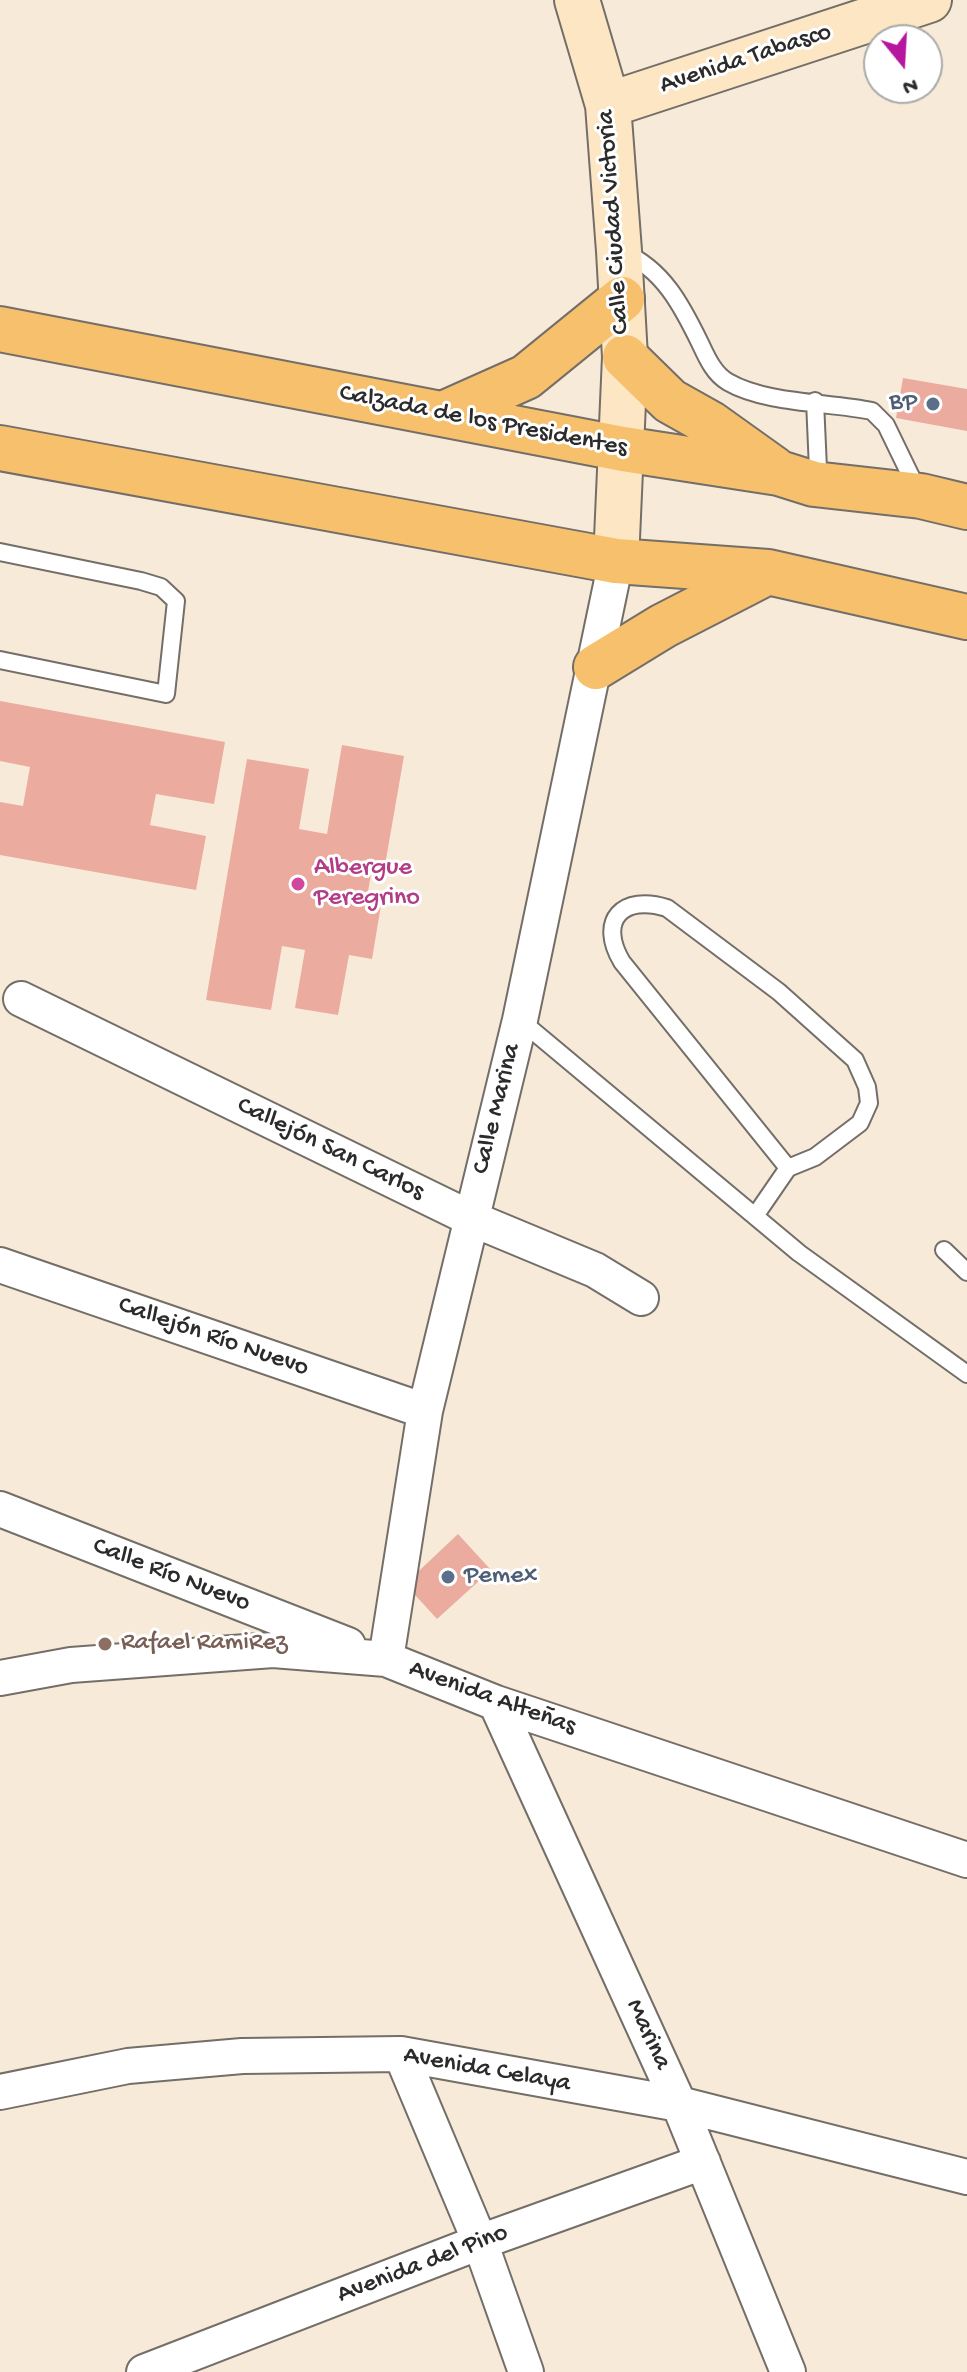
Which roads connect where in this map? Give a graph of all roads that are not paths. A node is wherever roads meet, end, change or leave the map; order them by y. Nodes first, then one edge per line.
1 (577, 0) edge
2 (929, 0) edge
3 (608, 105) junction
4 (619, 251) junction
5 (622, 299) junction
6 (0, 329) edge
7 (625, 357) junction
8 (815, 401) junction
9 (443, 414) junction
10 (0, 448) edge
11 (623, 449) junction
12 (797, 479) junction
13 (921, 496) junction
14 (967, 507) edge
15 (0, 552) edge
16 (616, 561) junction
17 (768, 572) junction
18 (967, 617) edge
19 (0, 660) edge
20 (596, 667) junction
21 (21, 999) dead end
22 (520, 1020) junction
23 (788, 1168) junction
24 (755, 1216) junction
25 (470, 1218) junction
26 (944, 1250) dead end
27 (0, 1265) edge
28 (967, 1272) edge
29 (641, 1298) dead end
30 (967, 1374) edge
31 (425, 1411) junction
32 (0, 1509) edge
33 (386, 1659) junction
34 (0, 1678) edge
35 (496, 1703) junction
36 (967, 1860) edge
37 (401, 2054) junction
38 (0, 2092) edge
39 (679, 2104) junction
40 (703, 2162) junction
41 (967, 2177) edge
42 (480, 2242) junction
43 (144, 2372) edge
44 (526, 2372) edge
45 (788, 2372) edge

1 - 3 street, Calle Ciudad Victoria
2 - 3 street, Avenida Tabasco
3 - 4 street, Calle Ciudad Victoria
4 - 5 street, Calle Ciudad Victoria
4 - 8 lane
5 - 7 street, Calle Ciudad Victoria
5 - 9 highway
6 - 9 highway, Calzada de los Presidentes
7 - 11 street, Calle Ciudad Victoria
7 - 12 highway
8 - 12 lane
8 - 13 lane
9 - 11 highway, Calzada de los Presidentes
10 - 16 highway
11 - 12 highway, Calzada de los Presidentes
11 - 16 street, Calle Ciudad Victoria
12 - 13 highway, Calzada de los Presidentes
13 - 14 highway, Calzada de los Presidentes
15 - 19 lane
16 - 17 highway
16 - 20 street, Calle Marina
17 - 18 highway
17 - 20 highway
20 - 22 street, Calle Marina
21 - 25 street, Callejón San Carlos
22 - 24 lane
22 - 25 street, Calle Marina
23 - 23 lane
23 - 24 lane
24 - 30 lane
25 - 29 street, Callejón San Carlos
25 - 31 street, Calle Marina
26 - 28 lane
27 - 31 street, Callejón Río Nuevo
31 - 33 street, Calle Marina
32 - 33 street, Calle Río Nuevo
33 - 34 street, Avenida Alteñas
33 - 35 street, Avenida Alteñas
35 - 36 street, Avenida Alteñas
35 - 39 street, Marina
37 - 38 street, Avenida Celaya
37 - 39 street, Avenida Celaya
37 - 42 street
39 - 40 street, Marina
39 - 41 street, Avenida Celaya
40 - 42 street, Avenida del Pino
40 - 45 street, Marina
42 - 43 street, Avenida del Pino
42 - 44 street

